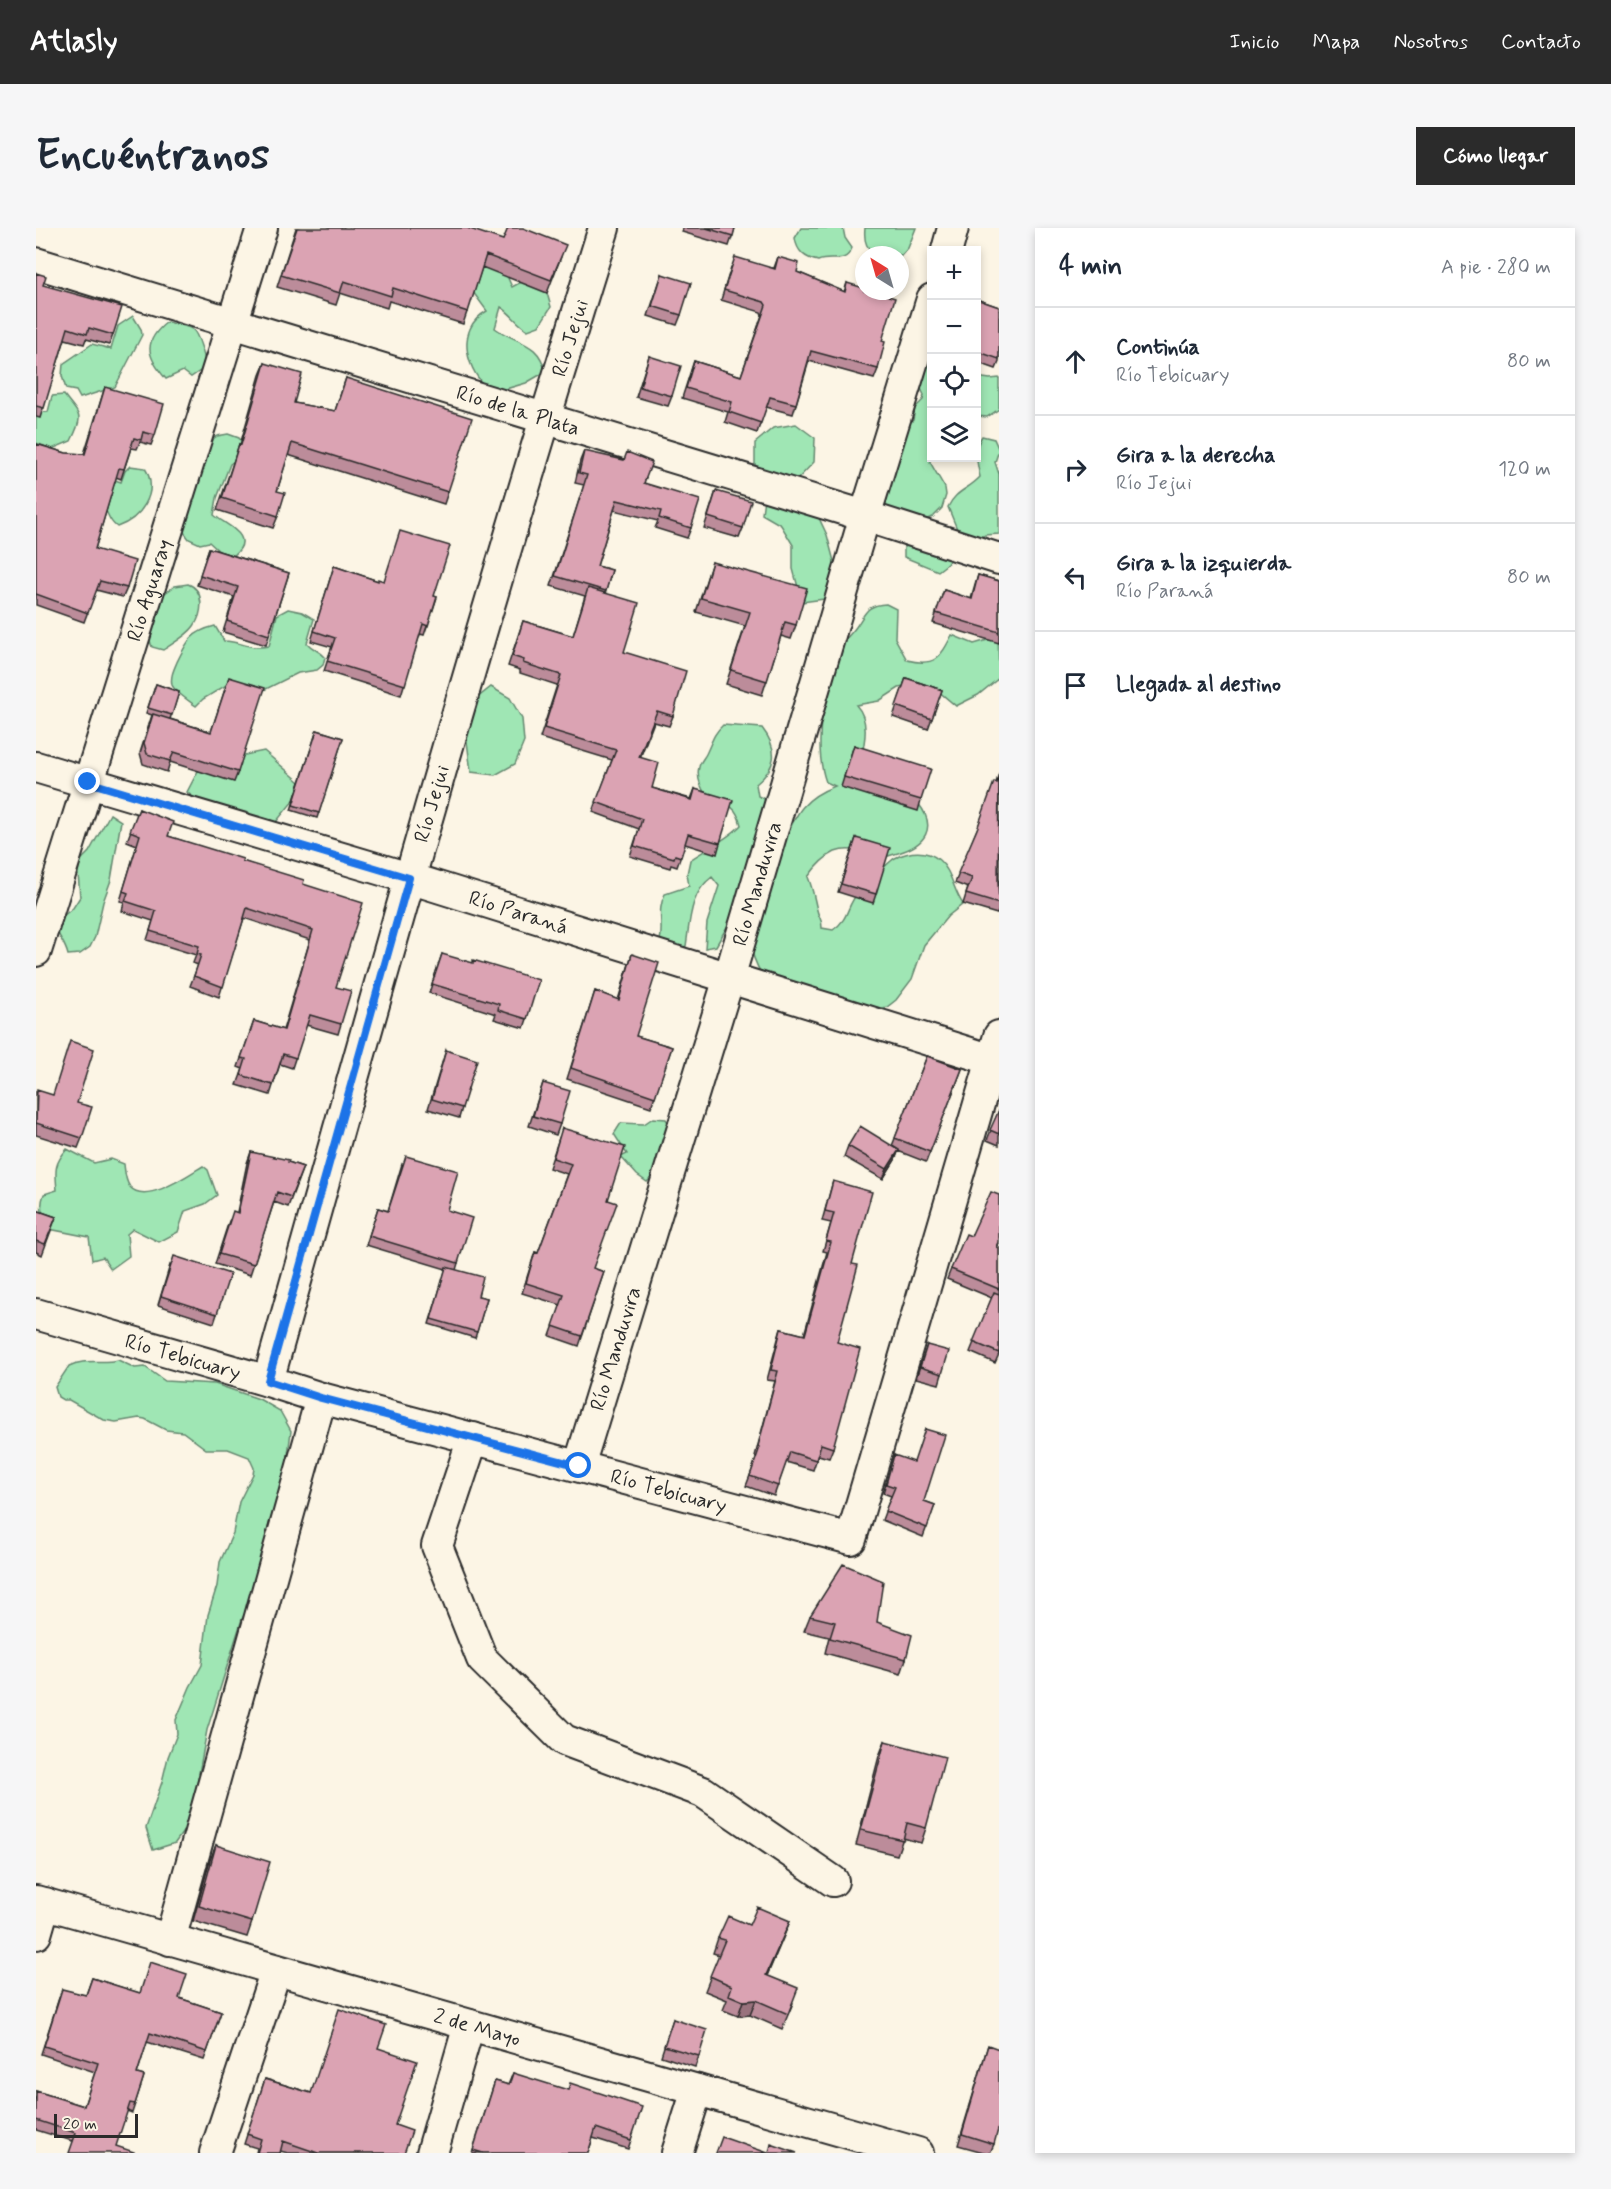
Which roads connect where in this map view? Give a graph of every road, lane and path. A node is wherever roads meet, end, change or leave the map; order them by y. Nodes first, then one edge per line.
1 (262, 228) edge
2 (604, 228) edge
3 (954, 228) edge
4 (947, 246) edge
5 (36, 263) edge
6 (932, 300) edge
7 (232, 323) junction
8 (544, 419) junction
9 (865, 516) junction
10 (999, 559) edge
11 (36, 767) edge
12 (88, 782) junction
13 (409, 878) junction
14 (36, 951) edge
15 (729, 978) junction
16 (997, 1053) edge
17 (36, 1314) edge
18 (268, 1381) junction
19 (321, 1398) junction
20 (473, 1438) junction
21 (579, 1466) junction
22 (832, 1881) dead end
23 (40, 1902) edge
24 (36, 1934) edge
25 (170, 1940) junction
26 (276, 1970) junction
27 (470, 2025) junction
28 (698, 2090) junction
29 (878, 2147) edge
30 (215, 2153) edge
31 (432, 2153) edge
32 (677, 2153) edge
33 (918, 2153) edge

1 - 7 street, Río Aguaray
2 - 8 street, Río Jejui
3 - 4 street
5 - 7 street, Río de la Plata
6 - 9 street, Río Manduvira
7 - 8 street, Río de la Plata
7 - 12 street, Río Aguaray
8 - 9 street, Río de la Plata
8 - 13 street, Río Jejui
9 - 10 street, Río de la Plata
9 - 15 street, Río Manduvira
11 - 12 street, Río Paraná
12 - 13 street, Río Paraná
12 - 14 street, Río Aguaray
13 - 15 street, Río Paraná
13 - 18 street, Río Jejui
15 - 16 street, Río Paraná
15 - 21 street, Río Manduvira
16 - 21 street, Río Tebicuary
17 - 18 street, Río Tebicuary
18 - 19 street, Río Tebicuary
19 - 20 street, Río Tebicuary
19 - 25 street
20 - 21 street, Río Tebicuary
20 - 22 street
23 - 24 street
23 - 25 street, 2 de Mayo
25 - 26 street, 2 de Mayo
26 - 27 street, 2 de Mayo
26 - 30 street
27 - 28 street, 2 de Mayo
27 - 31 street
28 - 29 street, 2 de Mayo
28 - 32 street
29 - 33 street, 2 de Mayo

